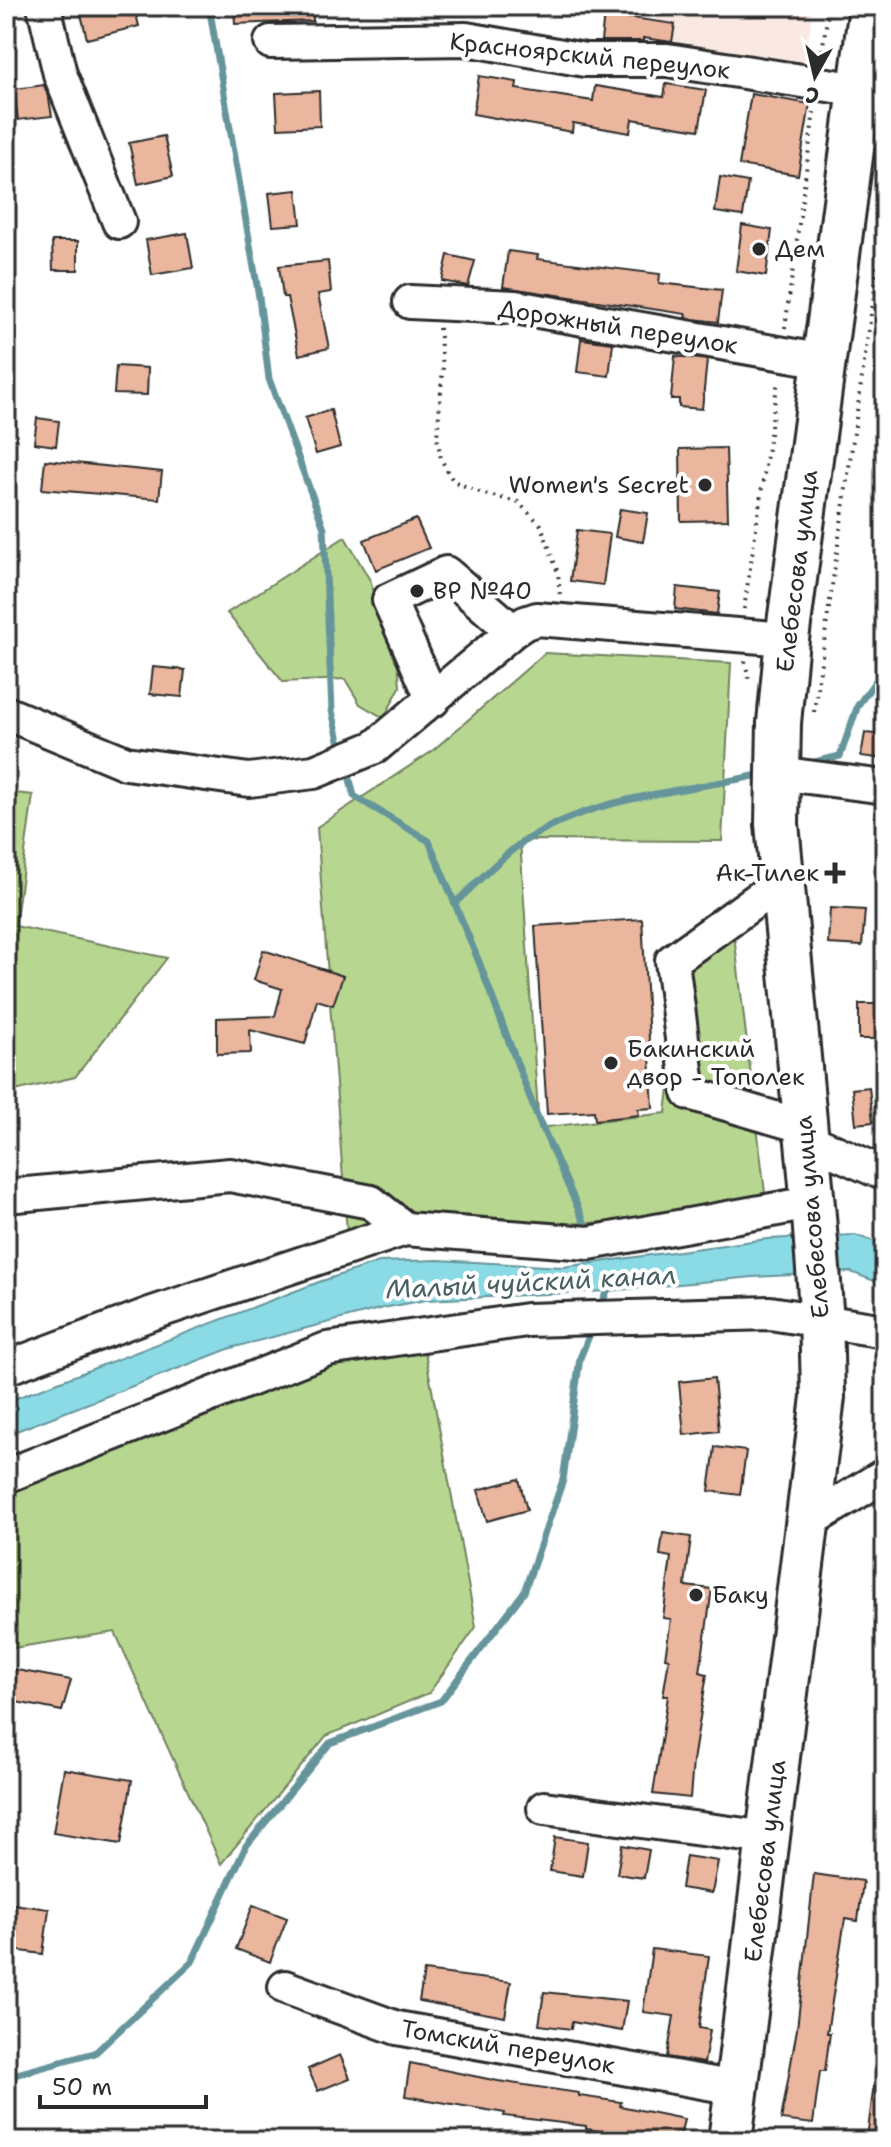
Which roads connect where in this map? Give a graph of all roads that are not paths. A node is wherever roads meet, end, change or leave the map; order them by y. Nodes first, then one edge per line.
1 (44, 6) edge
2 (871, 6) edge
3 (271, 42) dead end
4 (860, 90) junction
5 (119, 222) dead end
6 (424, 303) road end
7 (824, 361) junction
8 (513, 631) junction
9 (787, 639) junction
10 (433, 700) junction
11 (6, 713) edge
12 (6, 736) edge
13 (126, 763) junction
14 (777, 773) junction
15 (885, 787) edge
16 (783, 881) junction
17 (806, 1133) junction
18 (885, 1174) edge
19 (6, 1196) edge
20 (814, 1211) junction
21 (405, 1229) junction
22 (821, 1314) junction
23 (885, 1331) edge
24 (6, 1368) edge
25 (885, 1475) edge
26 (6, 1476) edge
27 (807, 1523) junction
28 (544, 1808) dead end
29 (768, 1838) junction
30 (285, 1987) dead end
31 (736, 2088) junction
32 (730, 2140) edge
33 (737, 2141) edge

1 - 5 street
2 - 4 main road, Елебесова улица
3 - 4 street, Красноярский переулок
4 - 7 main road, Елебесова улица
6 - 7 street, Дорожный переулок
7 - 9 main road, Елебесова улица
8 - 9 street
8 - 10 street
8 - 10 street
9 - 14 main road, Елебесова улица
10 - 13 street
11 - 13 street
12 - 13 street
14 - 15 street
14 - 16 main road, Елебесова улица
16 - 17 main road, Елебесова улица
16 - 17 street
17 - 18 street
17 - 20 main road, Елебесова улица
19 - 21 street
20 - 21 street
20 - 22 main road, Елебесова улица
21 - 24 street
22 - 23 street
22 - 26 street
22 - 27 main road, Елебесова улица
25 - 27 street
27 - 29 main road, Елебесова улица
28 - 29 street
29 - 31 main road, Елебесова улица
30 - 31 street, Томский переулок
31 - 32 main road, Елебесова улица
32 - 33 street

